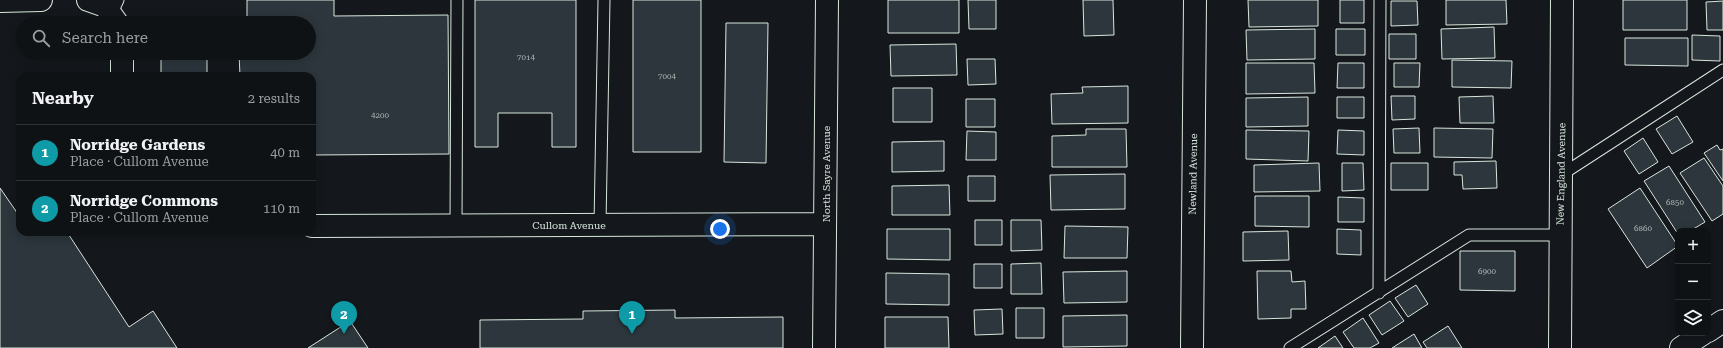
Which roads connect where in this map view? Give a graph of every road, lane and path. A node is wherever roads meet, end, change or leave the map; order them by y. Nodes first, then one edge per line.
1 (41, 0) edge
2 (88, 0) edge
3 (457, 0) edge
4 (604, 0) edge
5 (827, 0) edge
6 (1195, 0) edge
7 (1380, 0) edge
8 (1562, 0) edge
9 (0, 1) edge
10 (116, 12) edge
11 (122, 60) edge
12 (1723, 70) edge
13 (122, 72) edge
14 (1561, 175) junction
15 (825, 224) junction
16 (456, 225) junction
17 (600, 225) junction
18 (316, 226) edge
19 (1560, 235) junction
20 (1379, 293) junction
21 (1723, 321) edge
22 (1711, 328) edge
23 (1699, 336) edge
24 (824, 348) edge
25 (1192, 348) edge
26 (1290, 348) edge
27 (1560, 348) edge
28 (1681, 348) edge

1 - 9 street
2 - 10 street
3 - 16 lane
4 - 17 lane
5 - 15 street, North Sayre Avenue
6 - 25 street, Newland Avenue
7 - 20 lane
8 - 14 street, New England Avenue
11 - 13 street
12 - 14 lane
14 - 19 street, New England Avenue
15 - 17 street, Cullom Avenue
15 - 24 street, North Sayre Avenue
16 - 17 street, Cullom Avenue
16 - 18 street, Cullom Avenue
19 - 20 lane
19 - 27 street, New England Avenue
20 - 26 lane
21 - 22 street
23 - 28 street

